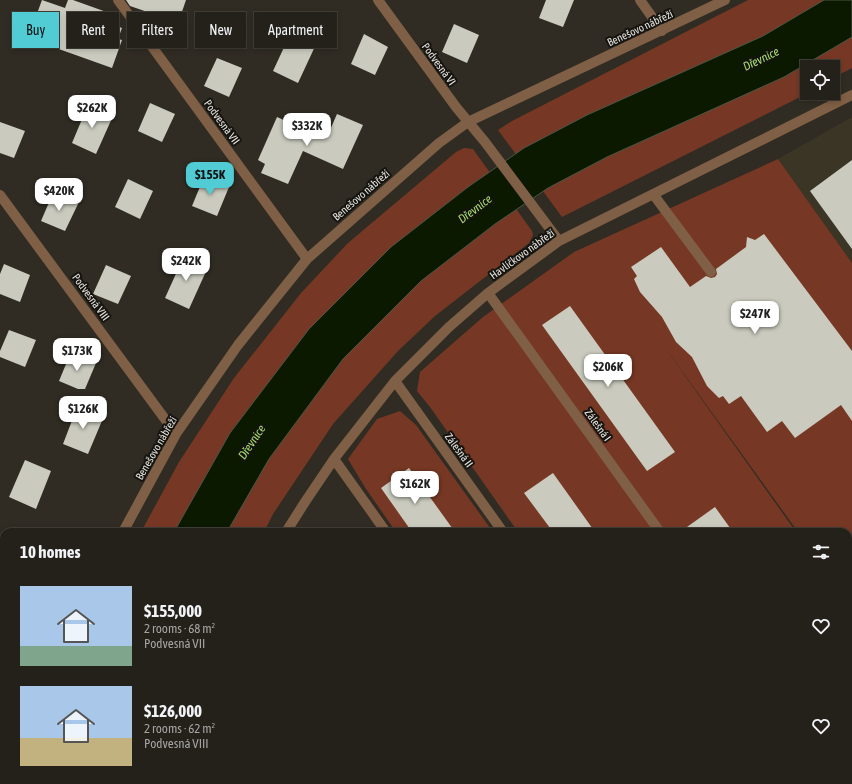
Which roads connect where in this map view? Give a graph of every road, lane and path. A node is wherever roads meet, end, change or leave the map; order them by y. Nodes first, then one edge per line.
1 (118, 0) edge
2 (378, 0) edge
3 (640, 0) edge
4 (725, 0) edge
5 (662, 31) junction
6 (852, 95) edge
7 (468, 122) junction
8 (653, 194) junction
9 (0, 195) edge
10 (558, 241) junction
11 (307, 259) junction
12 (711, 272) dead end
13 (488, 294) junction
14 (395, 381) junction
15 (176, 434) junction
16 (334, 459) junction
17 (125, 528) edge
18 (289, 528) edge
19 (383, 528) edge
20 (501, 528) edge
21 (657, 528) edge

1 - 11 street, Podvesná VII
2 - 7 street, Podvesná VI
3 - 5 street
4 - 5 street, Benešovo nábřeží
5 - 7 street, Benešovo nábřeží
6 - 8 street, Havlíčkovo nábřeží
7 - 10 street, Podvesná VI
7 - 11 street, Benešovo nábřeží
8 - 10 street, Havlíčkovo nábřeží
8 - 12 street
9 - 15 street, Podvesná VIII
10 - 13 street, Havlíčkovo nábřeží
11 - 15 street, Benešovo nábřeží
13 - 14 street, Havlíčkovo nábřeží
13 - 21 street, Zálešná I
14 - 16 street, Havlíčkovo nábřeží
14 - 20 street, Zálešná II
15 - 17 street, Benešovo nábřeží
16 - 18 street, Havlíčkovo nábřeží
16 - 19 street

